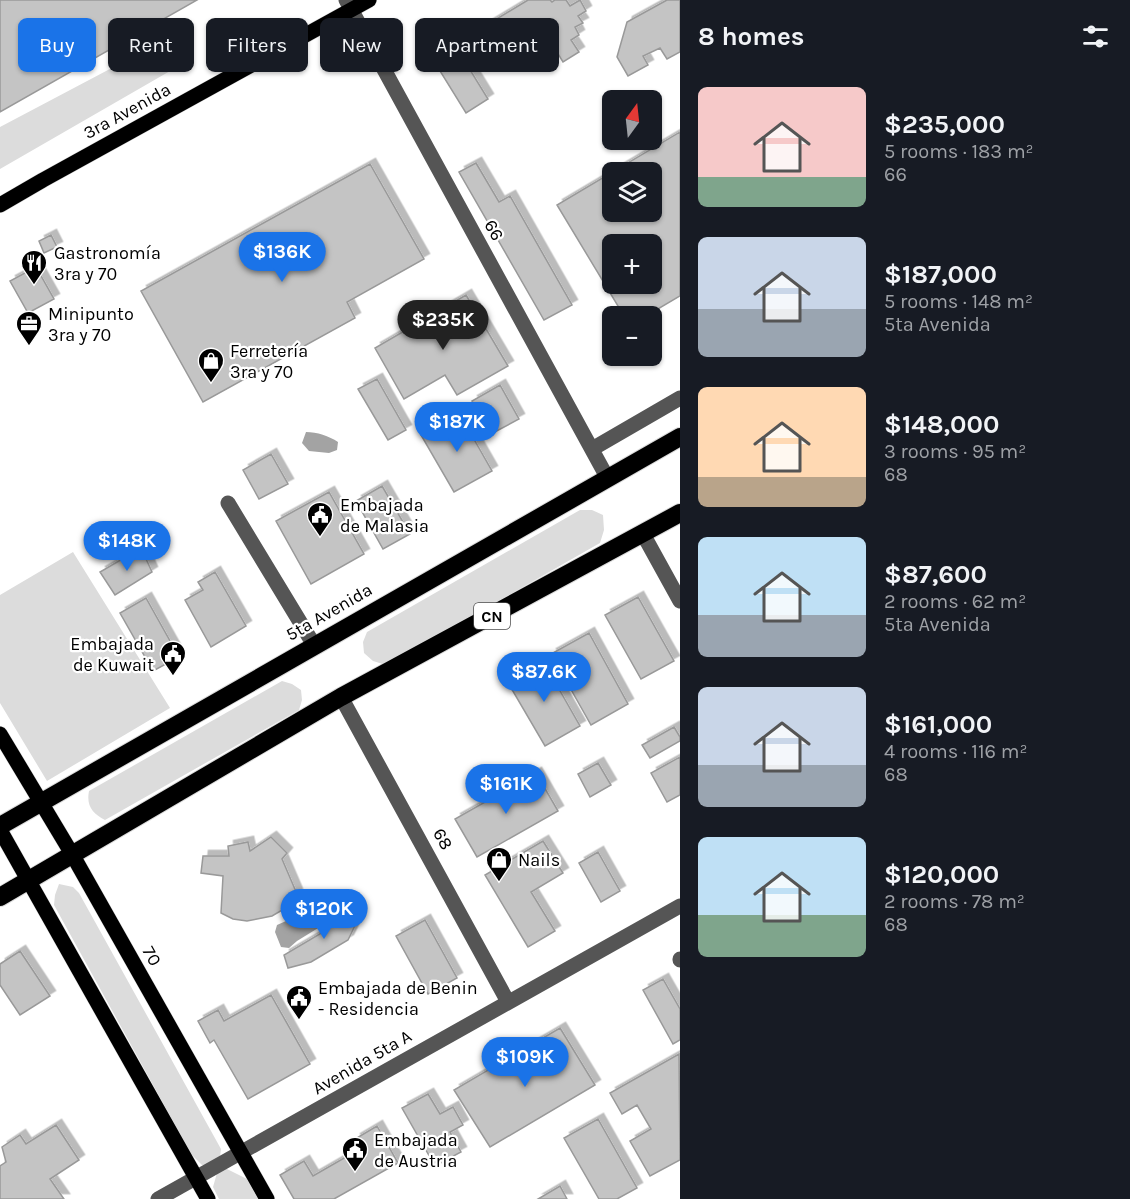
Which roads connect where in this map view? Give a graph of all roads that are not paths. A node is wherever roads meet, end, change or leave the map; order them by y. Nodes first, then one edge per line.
1 (369, 0) edge
2 (349, 5) edge
3 (0, 206) edge
4 (680, 399) edge
5 (680, 437) edge
6 (592, 449) junction
7 (608, 479) junction
8 (228, 503) dead end
9 (680, 513) edge
10 (643, 534) junction
11 (680, 601) edge
12 (314, 645) junction
13 (341, 697) junction
14 (0, 734) edge
15 (39, 802) junction
16 (0, 828) edge
17 (72, 854) junction
18 (29, 879) junction
19 (0, 897) edge
20 (680, 906) edge
21 (508, 1002) junction
22 (241, 1153) junction
23 (196, 1178) junction
24 (158, 1199) edge
25 (208, 1199) edge
26 (267, 1199) edge

1 - 2 main road, 3ra Avenida
2 - 3 main road, 3ra Avenida
2 - 6 street, 66
4 - 6 street
5 - 7 highway, 5ta Avenida
6 - 7 street, 66
7 - 12 highway, 5ta Avenida
8 - 12 street
9 - 10 highway, CN
10 - 11 street
10 - 13 highway, CN
12 - 15 highway, 5ta Avenida
13 - 17 highway, CN
13 - 21 street, 68
14 - 15 main road, 70
15 - 16 highway, 5ta Avenida
15 - 17 main road, 70
16 - 18 main road
17 - 18 highway, CN
17 - 22 main road, 70
18 - 19 highway, CN
18 - 23 main road
20 - 21 street, Avenida 5ta A
21 - 22 street, Avenida 5ta A
22 - 23 street, Avenida 5ta A
22 - 26 main road, 70
23 - 24 street, Avenida 5ta A
23 - 25 main road

